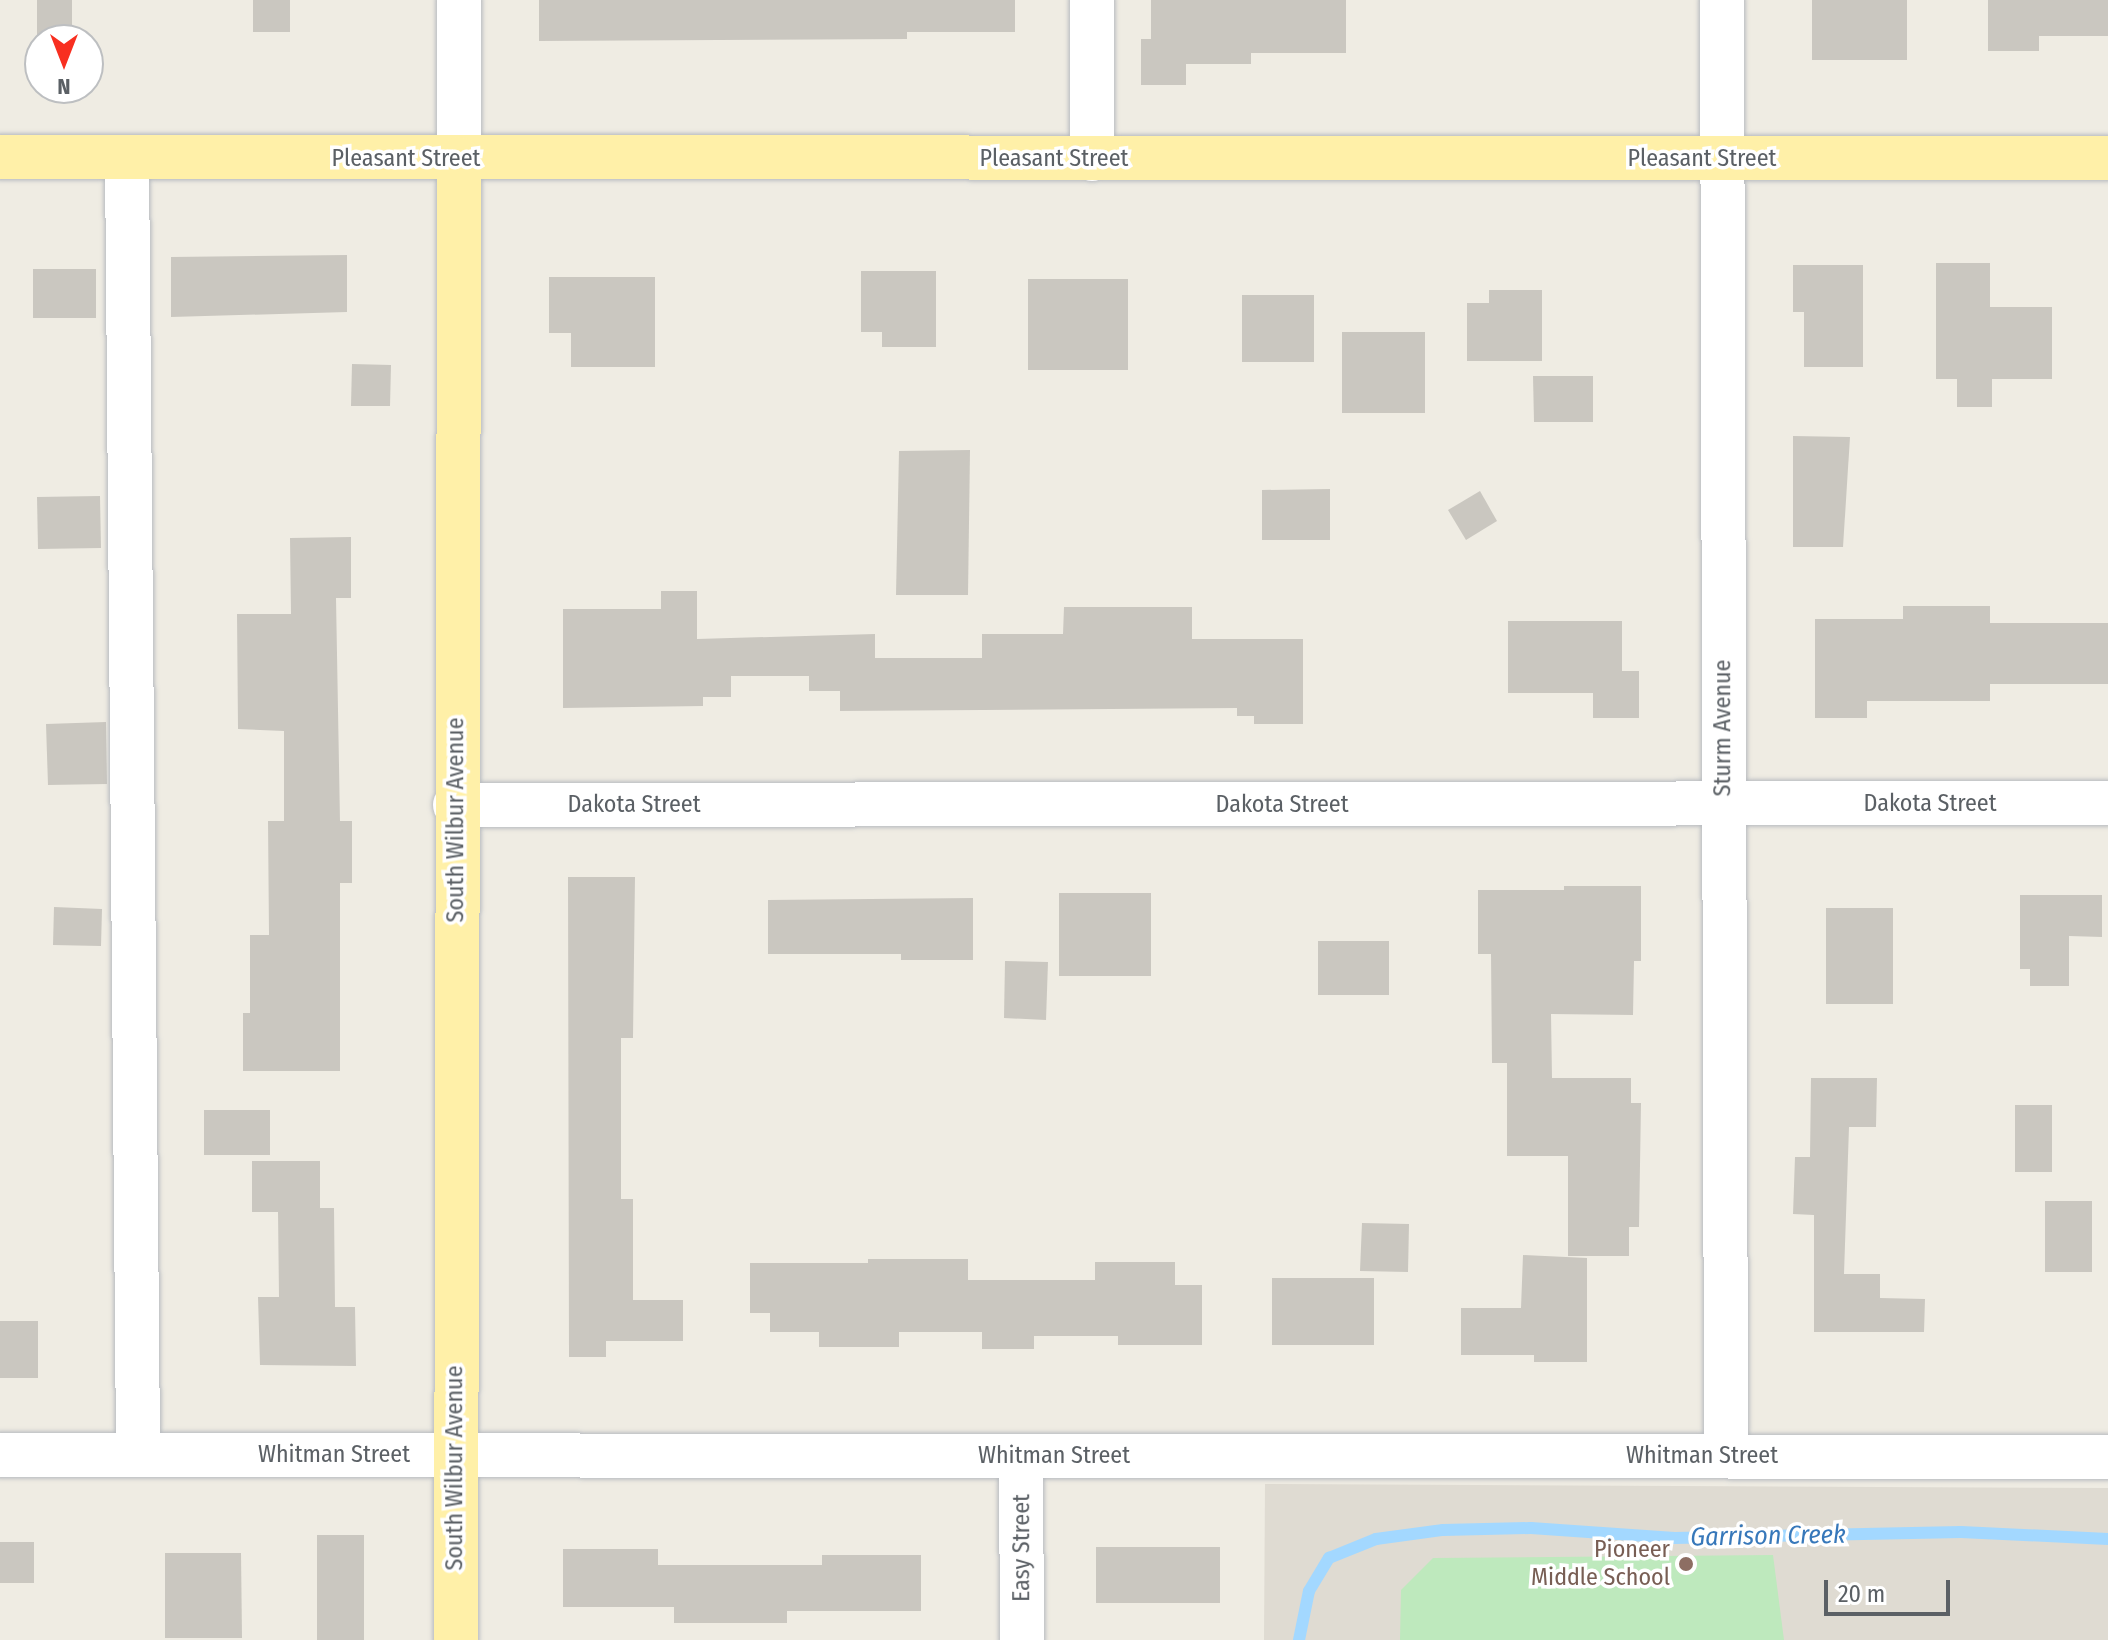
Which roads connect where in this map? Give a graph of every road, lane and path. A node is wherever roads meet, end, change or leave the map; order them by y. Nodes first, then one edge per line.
1 (459, 0) edge
2 (1092, 0) edge
3 (1722, 0) edge
4 (0, 157) edge
5 (2108, 158) edge
6 (127, 159) junction
7 (459, 159) junction
8 (1092, 159) junction
9 (1723, 159) junction
10 (2108, 803) edge
11 (1724, 804) junction
12 (455, 805) junction
13 (0, 1455) edge
14 (138, 1455) junction
15 (455, 1455) junction
16 (1021, 1456) junction
17 (1726, 1456) junction
18 (2108, 1457) edge
19 (456, 1640) edge
20 (1022, 1640) edge

1 - 7 street, South Wilbur Avenue
2 - 8 street
3 - 9 street, Sturm Avenue
4 - 6 main road, Pleasant Street
5 - 9 main road, Pleasant Street
6 - 7 main road, Pleasant Street
6 - 14 street
7 - 8 main road, Pleasant Street
7 - 12 main road, South Wilbur Avenue
8 - 9 main road, Pleasant Street
9 - 11 street, Sturm Avenue
10 - 11 street, Dakota Street
11 - 12 street, Dakota Street
11 - 17 street, Sturm Avenue
12 - 15 main road, South Wilbur Avenue
13 - 14 street, Whitman Street
14 - 15 street, Whitman Street
15 - 16 street, Whitman Street
15 - 19 main road, South Wilbur Avenue
16 - 17 street, Whitman Street
16 - 20 street, Easy Street
17 - 18 street, Whitman Street

